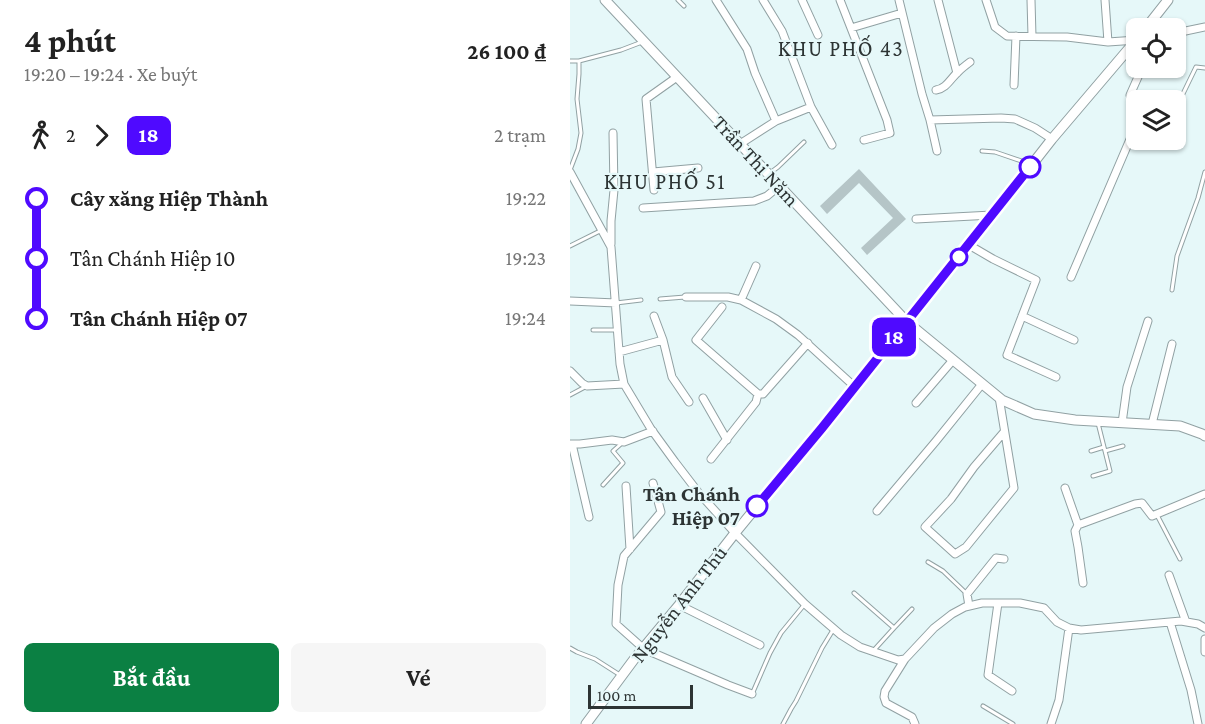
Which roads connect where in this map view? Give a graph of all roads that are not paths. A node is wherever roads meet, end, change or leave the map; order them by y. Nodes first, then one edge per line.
1 (678, 0) edge
2 (716, 0) edge
3 (763, 0) edge
4 (802, 0) edge
5 (840, 0) edge
6 (899, 0) edge
7 (938, 0) edge
8 (986, 0) edge
9 (1031, 0) edge
10 (1106, 0) edge
11 (1168, 0) edge
12 (608, 1) edge
13 (684, 6) dead end
14 (902, 13) junction
15 (1154, 18) edge
16 (1205, 27) edge
17 (851, 28) junction
18 (1186, 31) edge
19 (818, 35) dead end
20 (1016, 36) junction
21 (1032, 36) junction
22 (644, 41) junction
23 (1126, 41) edge
24 (1108, 42) junction
25 (1126, 53) edge
26 (570, 61) edge
27 (579, 61) junction
28 (970, 62) dead end
29 (1205, 68) edge
30 (957, 73) junction
31 (678, 77) junction
32 (1014, 86) dead end
33 (936, 90) dead end
34 (1185, 90) edge
35 (811, 107) junction
36 (930, 120) junction
37 (776, 121) junction
38 (613, 133) dead end
39 (1052, 139) junction
40 (864, 140) dead end
41 (804, 142) dead end
42 (740, 144) junction
43 (832, 145) dead end
44 (1126, 149) edge
45 (937, 151) dead end
46 (982, 151) dead end
47 (1032, 164) junction
48 (698, 168) dead end
49 (570, 171) edge
50 (653, 172) junction
51 (1205, 172) edge
52 (768, 174) junction
53 (779, 186) junction
54 (654, 190) dead end
55 (643, 207) dead end
56 (992, 215) junction
57 (916, 219) dead end
58 (602, 231) junction
59 (969, 245) junction
60 (570, 246) edge
61 (611, 247) junction
62 (756, 266) dead end
63 (1071, 277) dead end
64 (1173, 290) dead end
65 (687, 297) joint
66 (660, 299) dead end
67 (640, 300) dead end
68 (741, 300) junction
69 (570, 301) edge
70 (616, 303) junction
71 (722, 307) dead end
72 (654, 316) dead end
73 (1022, 316) junction
74 (1148, 321) dead end
75 (907, 322) junction
76 (593, 330) dead end
77 (618, 330) junction
78 (663, 340) junction
79 (1074, 340) dead end
80 (808, 344) junction
81 (1172, 344) dead end
82 (619, 352) junction
83 (953, 360) junction
84 (570, 371) edge
85 (1056, 377) dead end
86 (624, 384) junction
87 (982, 384) junction
88 (587, 386) junction
89 (855, 387) junction
90 (758, 394) junction
91 (570, 395) edge
92 (999, 397) junction
93 (703, 398) dead end
94 (688, 402) dead end
95 (916, 403) dead end
96 (1098, 421) junction
97 (1122, 423) junction
98 (1152, 424) junction
99 (653, 431) junction
100 (1004, 432) junction
101 (1205, 436) edge
102 (727, 440) junction
103 (624, 442) junction
104 (571, 444) edge
105 (1123, 446) dead end
106 (1105, 449) junction
107 (1091, 451) dead end
108 (711, 459) dead end
109 (1093, 476) dead end
110 (653, 483) dead end
111 (603, 485) dead end
112 (626, 486) dead end
113 (1065, 488) dead end
114 (1205, 494) edge
115 (877, 511) dead end
116 (1156, 514) junction
117 (589, 517) dead end
118 (1078, 525) junction
119 (735, 533) junction
120 (630, 549) junction
121 (1004, 559) dead end
122 (1180, 559) dead end
123 (928, 562) dead end
124 (1169, 575) dead end
125 (1083, 583) dead end
126 (854, 593) dead end
127 (967, 594) junction
128 (998, 603) junction
129 (805, 604) junction
130 (679, 605) junction
131 (969, 606) junction
132 (912, 609) dead end
133 (1170, 622) junction
134 (1186, 622) junction
135 (1069, 627) junction
136 (894, 628) junction
137 (1205, 628) edge
138 (834, 629) junction
139 (1205, 639) edge
140 (760, 645) dead end
141 (570, 648) edge
142 (644, 649) junction
143 (872, 651) junction
144 (1205, 652) edge
145 (905, 658) junction
146 (622, 676) junction
147 (1012, 691) dead end
148 (752, 694) joint
149 (983, 706) dead end
150 (586, 724) edge
151 (783, 724) edge
152 (915, 724) edge
153 (1013, 724) edge
154 (1052, 724) edge
155 (1198, 724) edge

1 - 13 lane
2 - 37 street
3 - 35 street
4 - 19 street
5 - 17 street
6 - 14 street
7 - 30 street
8 - 20 street
9 - 21 street
10 - 24 street
11 - 15 main road
12 - 22 main road, Trần Thị Năm
14 - 17 street
14 - 36 street
16 - 18 street
17 - 40 street
20 - 21 street
20 - 32 street
21 - 24 street
22 - 27 lane
22 - 31 main road, Trần Thị Năm
23 - 24 street
25 - 39 main road, Nguyễn Ảnh Thủ
26 - 27 lane
27 - 49 lane
28 - 30 street
29 - 34 lane
30 - 33 street
31 - 42 main road, Trần Thị Năm
31 - 50 street
35 - 37 street
35 - 43 street
36 - 39 street
36 - 45 street
37 - 42 street
38 - 61 street
39 - 47 main road, Nguyễn Ảnh Thủ
41 - 52 lane
42 - 52 main road, Trần Thị Năm
44 - 63 street
46 - 47 lane
47 - 56 main road, Nguyễn Ảnh Thủ
48 - 50 street
49 - 58 street
50 - 54 street
51 - 64 lane
52 - 53 main road, Trần Thị Năm
53 - 55 street
53 - 75 main road, Trần Thị Năm
56 - 57 street
56 - 59 main road, Nguyễn Ảnh Thủ
58 - 60 lane
58 - 61 street
59 - 73 street
59 - 75 main road, Nguyễn Ảnh Thủ
61 - 70 street
62 - 68 street
65 - 66 lane
65 - 68 street
67 - 70 lane
68 - 80 street
69 - 70 street
70 - 77 street
71 - 90 street
72 - 78 street
73 - 79 street
73 - 85 street
74 - 97 street
75 - 83 main road, Trần Thị Năm
75 - 89 main road, Nguyễn Ảnh Thủ
76 - 77 lane
77 - 82 street
78 - 82 street
78 - 94 street
80 - 89 street
80 - 90 street
81 - 98 street
82 - 86 street
83 - 87 main road, Trần Thị Năm
83 - 95 street
84 - 88 street
86 - 88 street
86 - 99 street
87 - 92 main road, Trần Thị Năm
87 - 115 street
88 - 91 lane
89 - 119 main road, Nguyễn Ảnh Thủ
90 - 102 street
92 - 96 main road, Trần Thị Năm
92 - 100 street
93 - 102 street
96 - 97 main road, Trần Thị Năm
96 - 106 lane
97 - 98 main road, Trần Thị Năm
98 - 101 main road, Trần Thị Năm
99 - 103 street
99 - 119 street
100 - 100 street
102 - 108 street
103 - 104 street
103 - 111 lane
104 - 117 street
105 - 106 lane
106 - 107 lane
106 - 109 lane
110 - 120 street
112 - 120 street
113 - 118 street
114 - 116 street
116 - 118 street
116 - 122 lane
118 - 125 street
119 - 129 street
119 - 130 main road, Nguyễn Ảnh Thủ
120 - 142 street
121 - 127 street
123 - 127 lane
124 - 134 street
126 - 136 lane
127 - 131 street
128 - 131 street
128 - 135 street
128 - 147 street
129 - 138 street
129 - 148 lane
130 - 140 street
130 - 142 main road, Nguyễn Ảnh Thủ
131 - 145 street
132 - 136 lane
133 - 134 street
133 - 135 street
133 - 155 street
134 - 137 street
135 - 154 street
136 - 143 lane
138 - 143 street
138 - 151 lane
139 - 144 street
141 - 146 lane
142 - 146 main road, Nguyễn Ảnh Thủ
142 - 148 street
143 - 145 street
145 - 152 street
146 - 150 main road, Nguyễn Ảnh Thủ
149 - 153 lane

